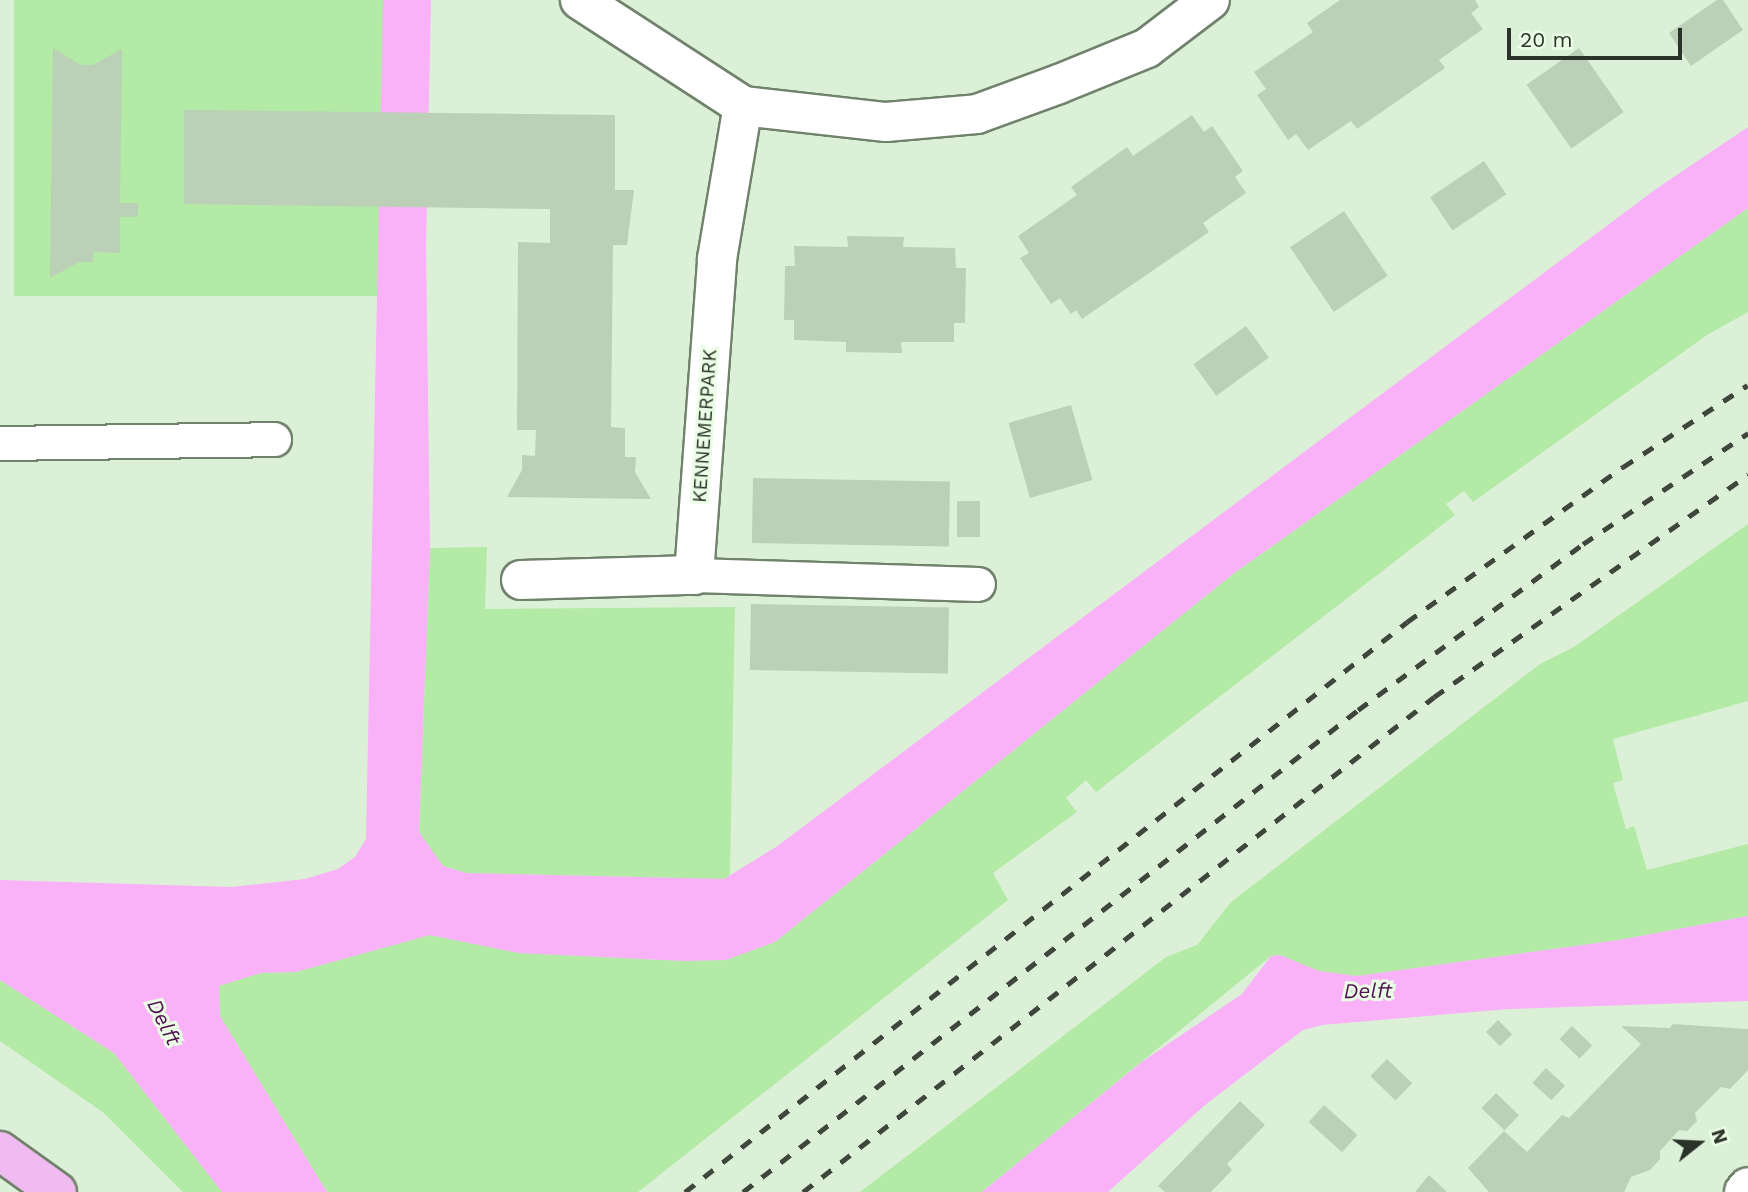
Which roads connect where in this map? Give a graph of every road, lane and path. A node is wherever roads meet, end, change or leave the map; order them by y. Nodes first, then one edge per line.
1 (580, 0) edge
2 (1210, 0) edge
3 (743, 106) junction
4 (274, 439) dead end
5 (0, 443) edge
6 (694, 575) junction
7 (521, 580) dead end
8 (978, 584) dead end
9 (0, 1151) edge
10 (1748, 1187) edge
11 (57, 1192) edge
12 (1744, 1192) edge

1 - 3 street
2 - 3 street
3 - 6 street, KENNEMERPARK
4 - 5 lane
6 - 7 street
6 - 8 lane
9 - 11 main road
10 - 12 street

